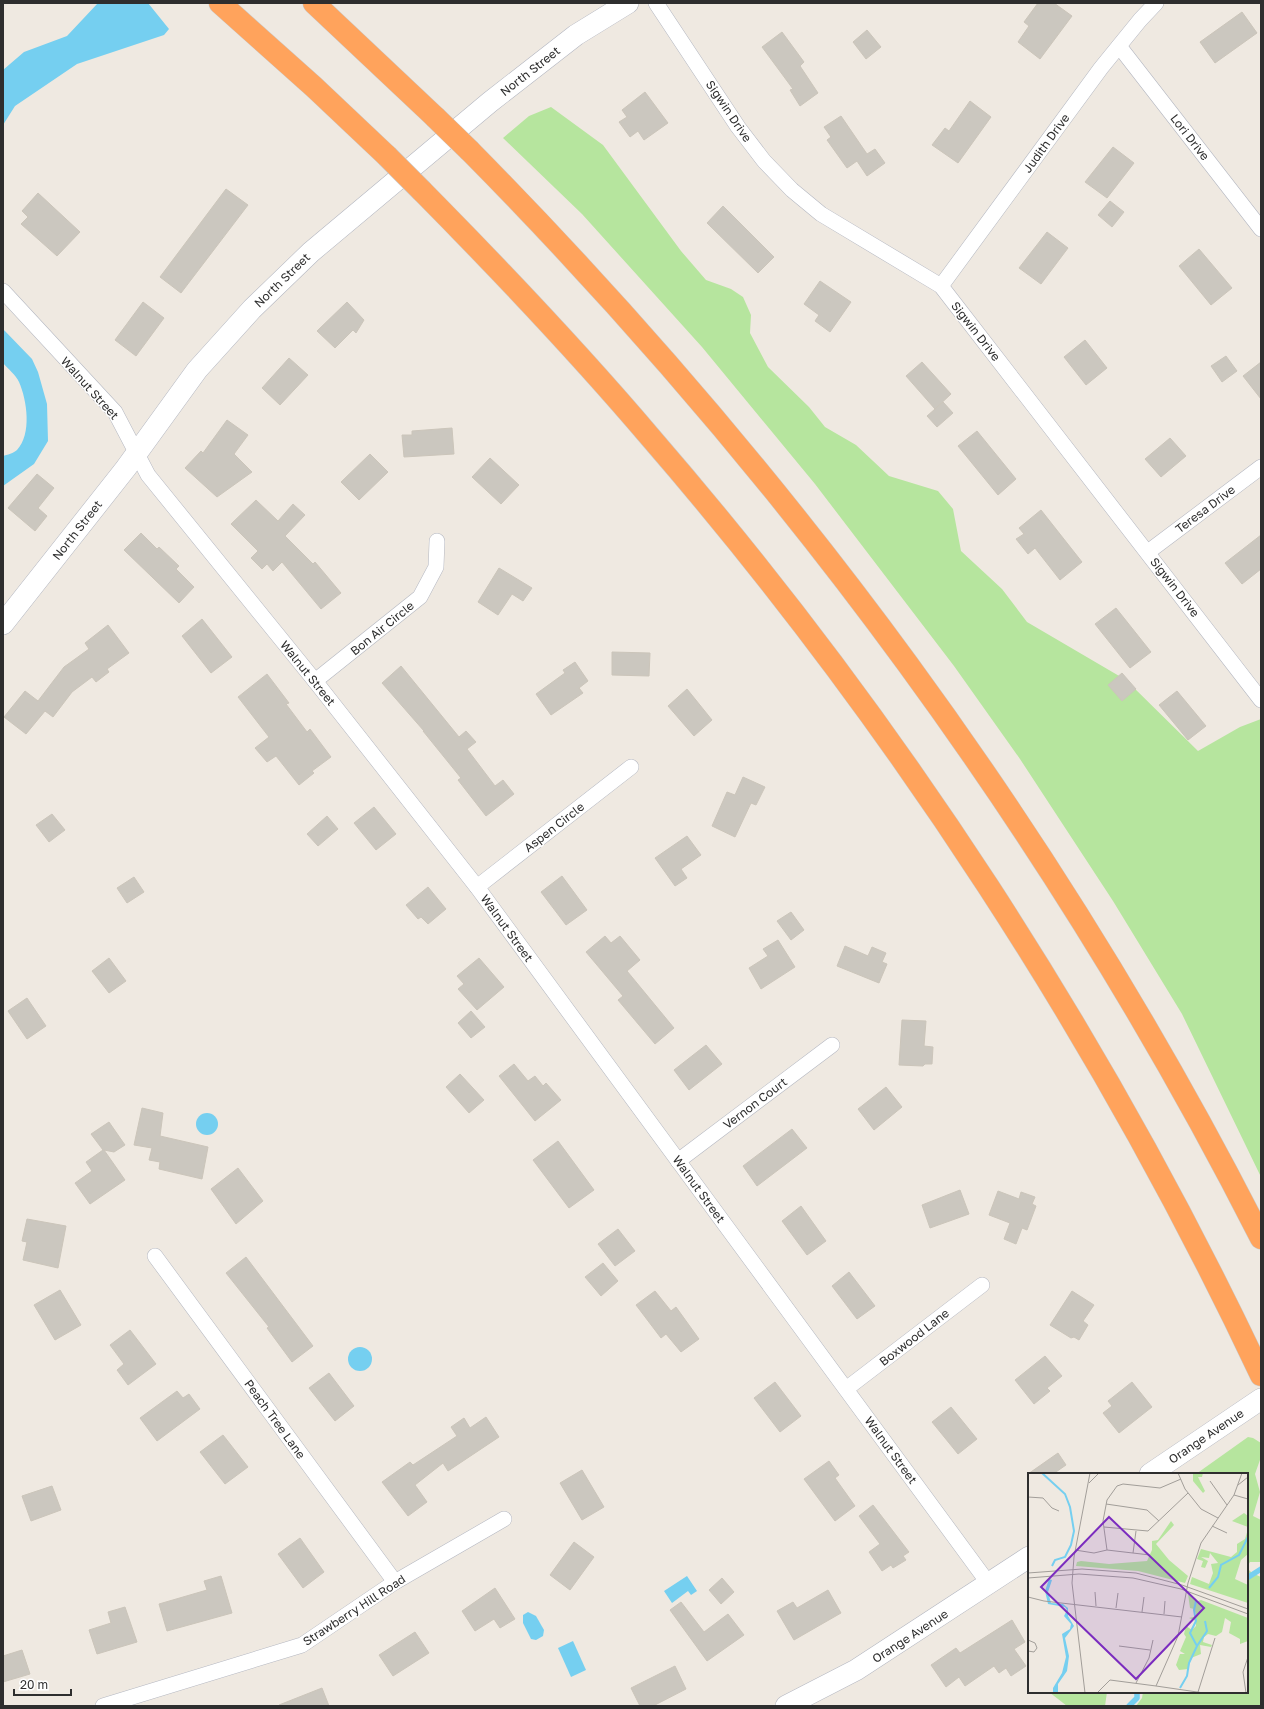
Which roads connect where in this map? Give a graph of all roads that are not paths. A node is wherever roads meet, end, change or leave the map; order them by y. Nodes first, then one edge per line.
1 (220, 3) edge
2 (314, 3) edge
3 (628, 3) edge
4 (656, 3) edge
5 (1156, 3) edge
6 (1119, 46) junction
7 (1261, 229) edge
8 (941, 286) junction
9 (3, 291) edge
10 (137, 452) junction
11 (1261, 466) edge
12 (437, 541) dead end
13 (1148, 552) junction
14 (3, 624) edge
15 (315, 681) junction
16 (1261, 700) edge
17 (631, 767) dead end
18 (477, 887) junction
19 (832, 1045) dead end
20 (678, 1160) junction
21 (1261, 1238) edge
22 (155, 1256) dead end
23 (982, 1285) dead end
24 (1259, 1370) edge
25 (846, 1389) junction
26 (1261, 1398) edge
27 (1151, 1473) edge
28 (504, 1519) dead end
29 (1028, 1558) edge
30 (395, 1582) junction
31 (990, 1584) junction
32 (103, 1706) edge
33 (786, 1706) edge

1 - 24 highway, bridge
2 - 21 highway, bridge
3 - 10 main road, North Street
4 - 8 street, Sigwin Drive
5 - 6 street, Judith Drive
6 - 7 street, Lori Drive
6 - 8 street, Judith Drive
8 - 13 street, Sigwin Drive
9 - 10 street, Walnut Street
10 - 14 main road, North Street
10 - 15 street, Walnut Street
11 - 13 street, Teresa Drive
12 - 15 street, Bon Air Circle
13 - 16 street, Sigwin Drive
15 - 18 street, Walnut Street
17 - 18 street, Aspen Circle
18 - 20 street, Walnut Street
19 - 20 street, Vernon Court
20 - 25 street, Walnut Street
22 - 30 street, Peach Tree Lane
23 - 25 street, Boxwood Lane
25 - 31 street, Walnut Street
26 - 27 main road, Orange Avenue
28 - 30 street, Strawberry Hill Road
29 - 31 main road, Orange Avenue
30 - 32 street, Strawberry Hill Road
31 - 33 main road, Orange Avenue

